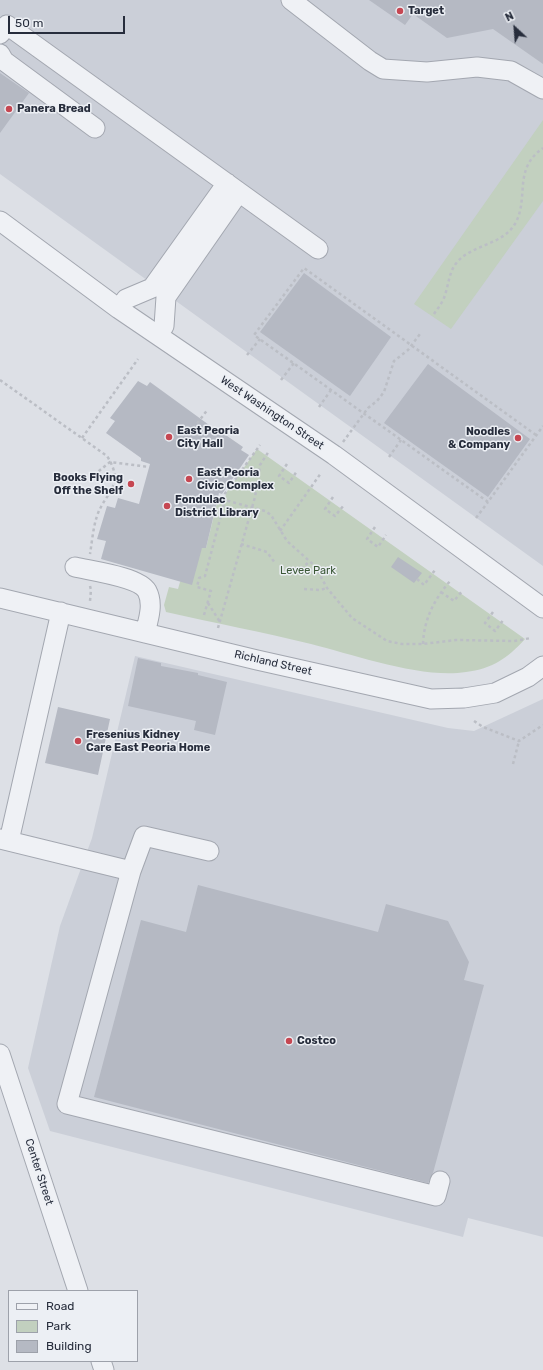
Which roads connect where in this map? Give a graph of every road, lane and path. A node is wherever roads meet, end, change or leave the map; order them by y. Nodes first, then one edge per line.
1 (291, 0) edge
2 (0, 34) edge
3 (0, 54) edge
4 (543, 89) edge
5 (95, 128) dead end
6 (543, 148) edge
7 (233, 188) junction
8 (0, 221) edge
9 (318, 249) dead end
10 (119, 309) junction
11 (434, 314) dead end
12 (420, 334) dead end
13 (158, 335) junction
14 (260, 339) junction
15 (411, 345) junction
16 (247, 356) dead end
17 (138, 359) dead end
18 (294, 363) junction
19 (0, 380) edge
20 (281, 380) dead end
21 (331, 390) junction
22 (319, 407) dead end
23 (208, 409) dead end
24 (364, 413) junction
25 (543, 426) edge
26 (536, 435) junction
27 (82, 438) junction
28 (204, 440) dead end
29 (401, 440) junction
30 (260, 445) dead end
31 (341, 445) dead end
32 (269, 451) dead end
33 (389, 457) dead end
34 (110, 462) junction
35 (287, 464) dead end
36 (149, 467) dead end
37 (297, 472) dead end
38 (321, 473) dead end
39 (94, 475) dead end
40 (210, 496) dead end
41 (333, 497) dead end
42 (221, 499) junction
43 (225, 500) junction
44 (488, 502) junction
45 (344, 505) dead end
46 (252, 507) junction
47 (476, 518) dead end
48 (376, 527) dead end
49 (280, 531) junction
50 (386, 535) dead end
51 (241, 544) junction
52 (310, 561) junction
53 (275, 563) dead end
54 (82, 564) joint
55 (301, 569) dead end
56 (435, 570) dead end
57 (417, 580) dead end
58 (450, 581) dead end
59 (89, 584) dead end
60 (327, 588) junction
61 (304, 589) dead end
62 (462, 590) dead end
63 (441, 592) junction
64 (0, 598) edge
65 (90, 601) dead end
66 (208, 603) junction
67 (543, 608) edge
68 (61, 612) junction
69 (493, 612) dead end
70 (204, 615) dead end
71 (504, 619) dead end
72 (220, 622) junction
73 (218, 628) dead end
74 (145, 633) junction
75 (531, 638) dead end
76 (423, 644) junction
77 (543, 666) edge
78 (474, 721) dead end
79 (543, 725) edge
80 (519, 741) junction
81 (513, 764) dead end
82 (4, 840) edge
83 (209, 851) dead end
84 (131, 871) junction
85 (0, 1054) edge
86 (440, 1181) dead end
87 (78, 1290) edge

1 - 4 street
2 - 7 street
3 - 5 street
6 - 11 path
7 - 9 street
7 - 10 street
7 - 13 street
8 - 10 street, West Washington Street
10 - 13 street, West Washington Street
12 - 15 path
13 - 67 street, West Washington Street
14 - 15 path
14 - 16 path
14 - 18 path
15 - 24 path
15 - 26 path
17 - 27 path
18 - 20 path
18 - 21 path
19 - 27 path
21 - 22 path
21 - 24 path
23 - 28 path
24 - 29 path
24 - 31 path
25 - 26 path
26 - 44 path
27 - 34 path
29 - 33 path
29 - 44 path
30 - 42 path
32 - 46 path
34 - 36 path
34 - 39 path
34 - 54 path
35 - 37 path
38 - 49 path
40 - 42 path
41 - 45 path
42 - 43 path
43 - 46 path
43 - 66 path
44 - 47 path
46 - 49 path
46 - 51 path
48 - 50 path
49 - 52 path
51 - 53 path
51 - 72 path
52 - 55 path
52 - 60 path
54 - 74 street
56 - 57 path
58 - 63 path
59 - 65 path
60 - 61 path
60 - 76 path
62 - 63 path
63 - 76 path
64 - 68 street, Richland Street
66 - 70 path
66 - 72 path
68 - 74 street, Richland Street
68 - 82 street
69 - 71 path
72 - 73 path
74 - 77 street, Richland Street
75 - 76 path
78 - 80 path
79 - 80 path
80 - 81 path
82 - 84 street
83 - 84 street
84 - 86 street
85 - 87 street, Center Street

